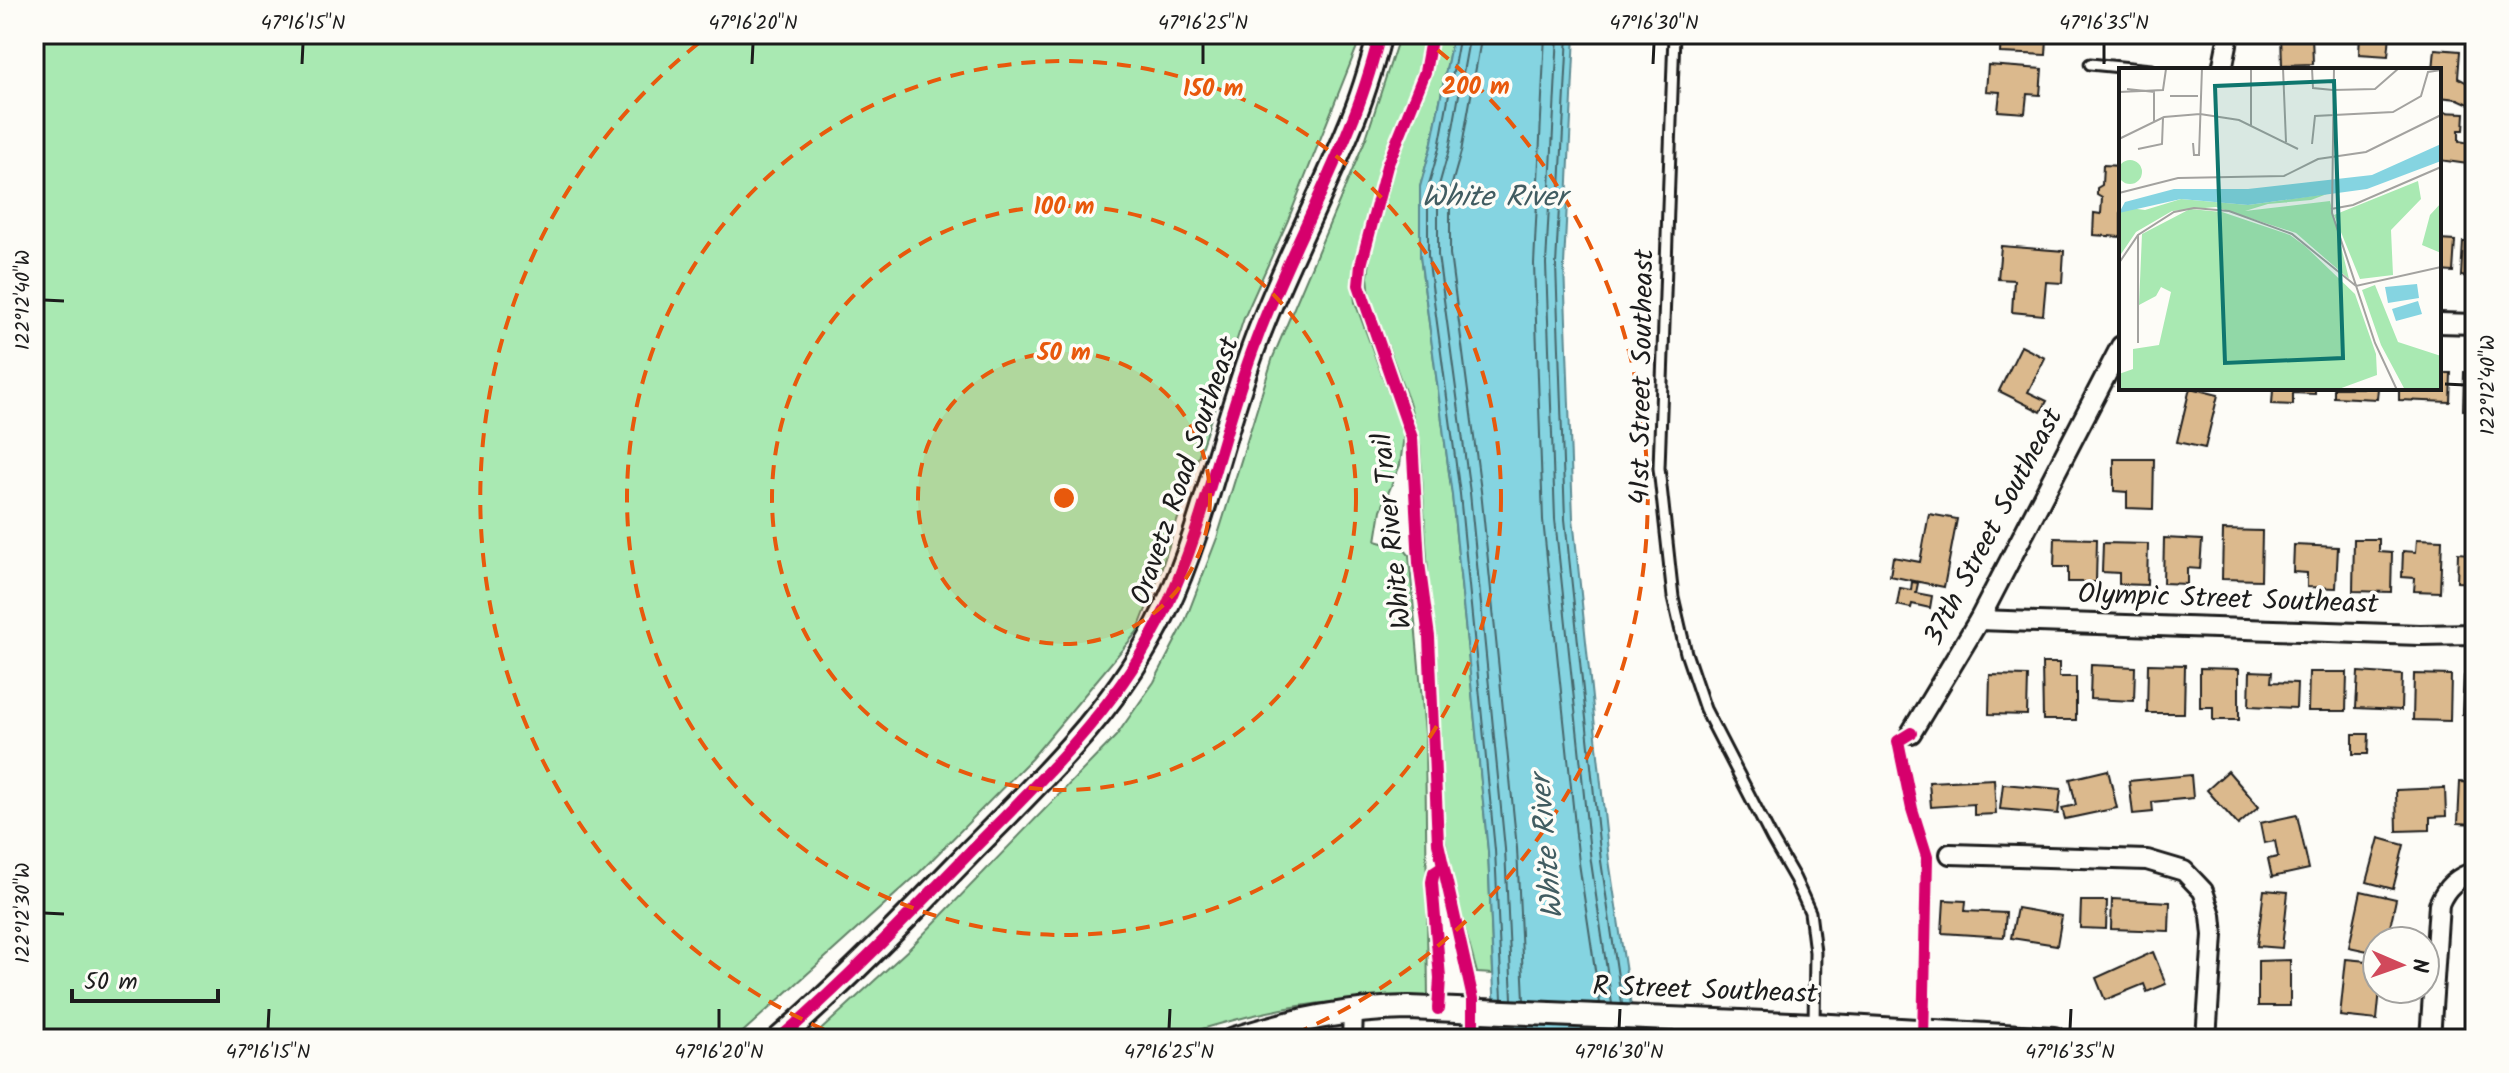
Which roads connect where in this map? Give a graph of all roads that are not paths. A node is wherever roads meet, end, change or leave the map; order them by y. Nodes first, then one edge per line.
1 (1380, 34) edge
2 (1674, 34) edge
3 (2229, 34) edge
4 (2090, 64) dead end
5 (2131, 68) edge
6 (2222, 68) edge
7 (2441, 323) edge
8 (2475, 324) edge
9 (2119, 350) edge
10 (1979, 620) junction
11 (2475, 634) edge
12 (1911, 733) dead end
13 (1950, 854) dead end
14 (2475, 872) edge
15 (1353, 1011) junction
16 (1814, 1032) edge
17 (779, 1039) edge
18 (1234, 1039) edge
19 (1352, 1039) edge
20 (2054, 1039) edge
21 (2206, 1039) edge
22 (2430, 1039) edge

1 - 17 street, Oravetz Road Southeast
2 - 16 lane, 41st Street Southeast
3 - 6 street
4 - 5 lane
7 - 8 street
9 - 10 street, 37th Street Southeast
10 - 11 street, Olympic Street Southeast
10 - 12 street, 37th Street Southeast
13 - 21 street
14 - 22 street
15 - 16 street, R Street Southeast
15 - 18 street, R Street Southeast
15 - 19 street
16 - 20 street, R Street Southeast

